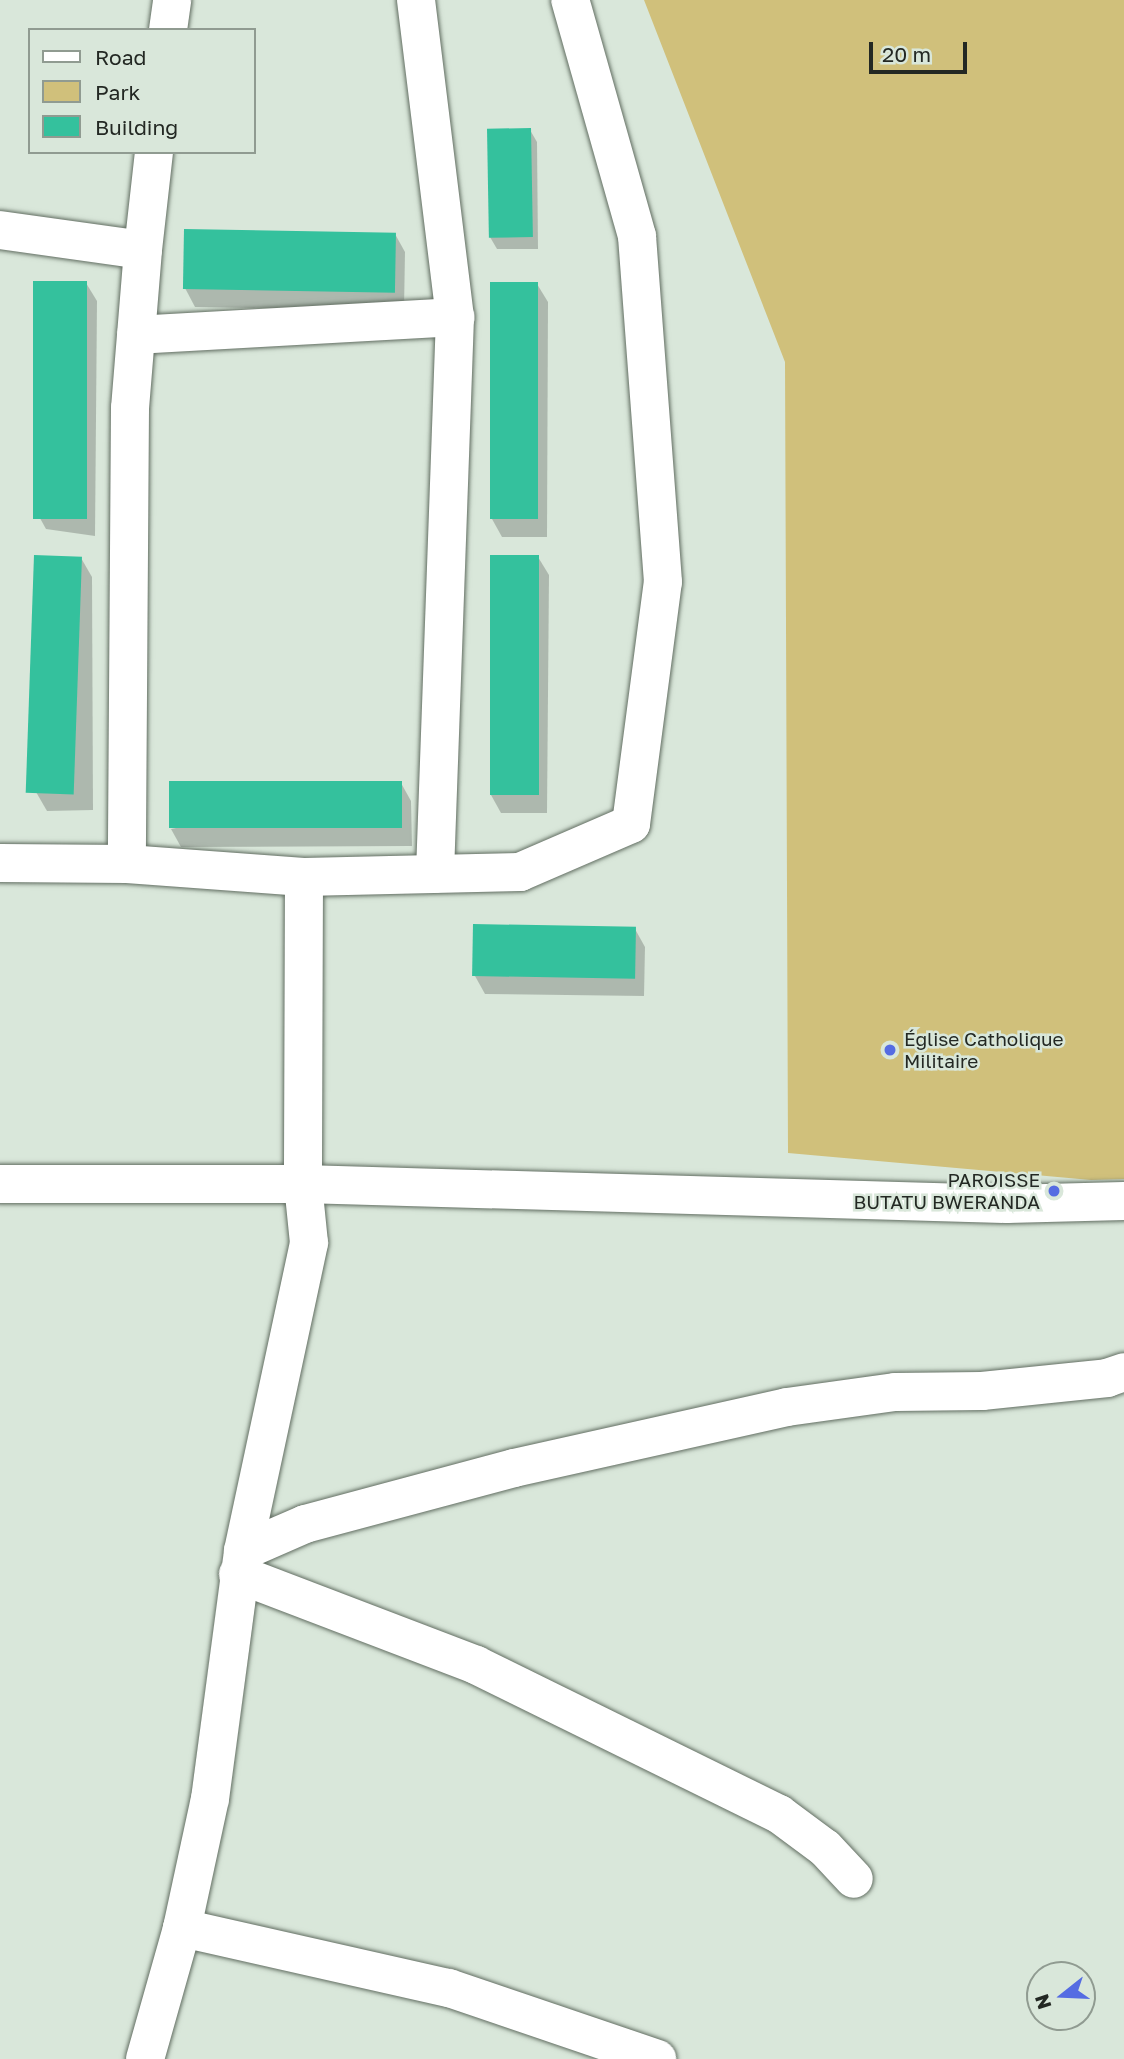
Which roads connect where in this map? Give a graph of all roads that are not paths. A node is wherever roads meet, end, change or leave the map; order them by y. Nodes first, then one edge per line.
1 (172, 0) edge
2 (416, 0) edge
3 (570, 0) edge
4 (168, 28) edge
5 (154, 154) edge
6 (0, 230) edge
7 (143, 250) junction
8 (454, 317) junction
9 (136, 335) junction
10 (0, 863) edge
11 (127, 864) junction
12 (435, 874) junction
13 (304, 877) junction
14 (0, 1184) edge
15 (303, 1184) junction
16 (1124, 1201) edge
17 (1124, 1372) edge
18 (241, 1562) junction
19 (854, 1878) dead end
20 (182, 1928) junction
21 (577, 2046) edge
22 (145, 2059) edge
23 (657, 2059) edge

1 - 4 street
2 - 8 street
3 - 12 street
5 - 7 street
6 - 7 street
7 - 9 street
8 - 9 street
8 - 12 street
9 - 11 street
10 - 11 street
11 - 13 street
12 - 13 street
13 - 15 street
14 - 15 street
15 - 16 street
15 - 18 street
17 - 18 street
18 - 19 street
18 - 20 street
20 - 21 street
20 - 22 street
21 - 23 street

